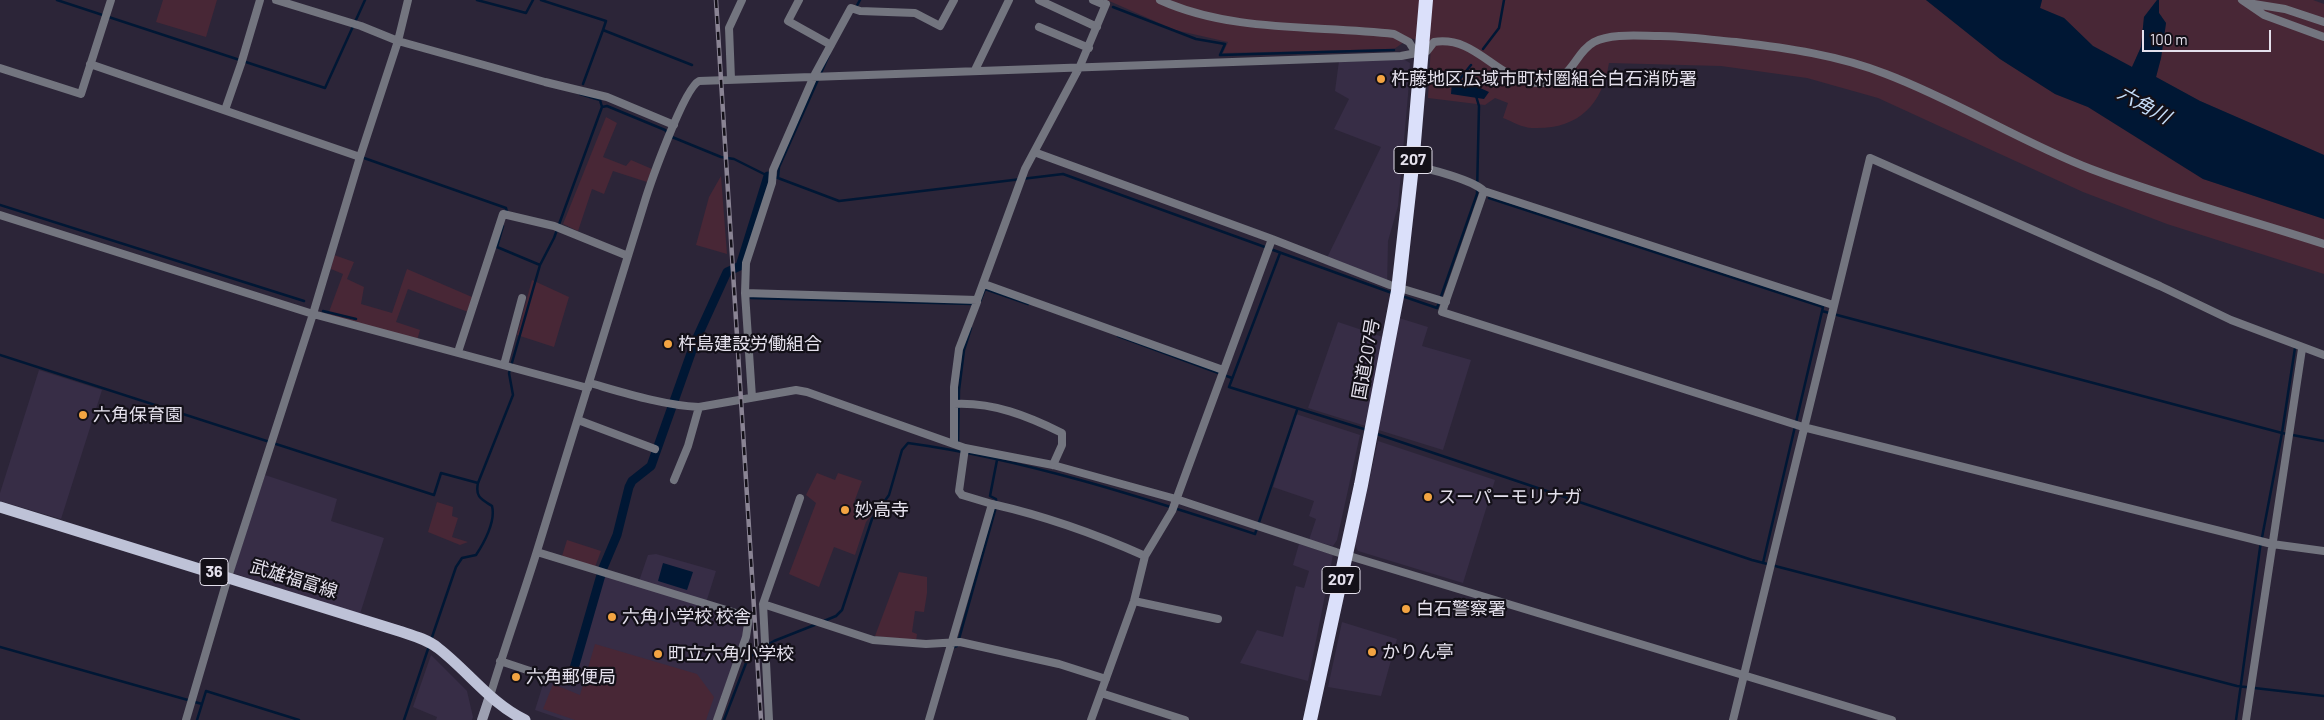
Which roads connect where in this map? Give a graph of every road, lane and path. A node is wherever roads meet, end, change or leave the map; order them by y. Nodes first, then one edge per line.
1 (112, 0) edge
2 (260, 0) edge
3 (276, 0) edge
4 (408, 0) edge
5 (742, 0) edge
6 (799, 0) edge
7 (855, 0) edge
8 (954, 0) edge
9 (1009, 0) edge
10 (1039, 0) edge
11 (1093, 0) edge
12 (1160, 0) edge
13 (1426, 0) edge
14 (2244, 2) edge
15 (855, 9) junction
16 (2324, 22) edge
17 (1039, 26) dead end
18 (1097, 27) junction
19 (2324, 37) edge
20 (398, 41) junction
21 (831, 45) junction
22 (1088, 48) junction
23 (1421, 52) junction
24 (90, 64) junction
25 (1080, 66) junction
26 (0, 68) edge
27 (975, 70) junction
28 (819, 76) junction
29 (731, 79) junction
30 (224, 110) junction
31 (671, 132) junction
32 (1034, 152) junction
33 (360, 157) junction
34 (1412, 166) junction
35 (1480, 188) junction
36 (0, 215) edge
37 (1271, 241) junction
38 (2324, 244) edge
39 (628, 256) junction
40 (984, 284) junction
41 (1397, 292) junction
42 (745, 293) junction
43 (522, 298) dead end
44 (1442, 301) junction
45 (976, 305) dead end
46 (1832, 311) junction
47 (313, 314) junction
48 (2302, 348) junction
49 (458, 352) junction
50 (2324, 355) edge
51 (504, 366) junction
52 (1222, 373) junction
53 (589, 386) junction
54 (752, 397) junction
55 (958, 404) junction
56 (699, 407) junction
57 (578, 420) junction
58 (1798, 425) junction
59 (960, 448) junction
60 (655, 449) dead end
61 (1053, 465) junction
62 (674, 480) dead end
63 (800, 498) dead end
64 (995, 505) junction
65 (1174, 505) junction
66 (0, 507) edge
67 (2265, 542) junction
68 (2324, 551) edge
69 (537, 552) junction
70 (1347, 554) junction
71 (1145, 556) junction
72 (228, 577) junction
73 (1134, 601) junction
74 (763, 604) junction
75 (1218, 619) dead end
76 (954, 645) junction
77 (501, 658) junction
78 (1744, 674) junction
79 (546, 676) dead end
80 (1106, 680) junction
81 (1101, 693) junction
82 (490, 696) junction
83 (186, 720) edge
84 (482, 720) edge
85 (524, 720) edge
86 (717, 720) edge
87 (769, 720) edge
88 (929, 720) edge
89 (1091, 720) edge
90 (1185, 720) edge
91 (1310, 720) edge
92 (1733, 720) edge
93 (1892, 720) edge
94 (2246, 720) edge

1 - 24 street
2 - 30 street
3 - 20 street
4 - 20 street
5 - 29 street
6 - 21 street
7 - 15 street
8 - 15 street
9 - 27 street
10 - 18 street
11 - 18 street
12 - 23 street
13 - 23 highway, 国道207号 / 207
14 - 16 street
14 - 19 street
15 - 21 street
17 - 22 street
18 - 22 street
20 - 31 street
20 - 33 street
21 - 28 street
22 - 25 street
23 - 25 street
23 - 34 highway, 国道207号 / 207
23 - 38 street
24 - 26 street
24 - 30 street
25 - 27 street
25 - 32 street
27 - 28 street
28 - 29 street
28 - 42 street
29 - 31 street
30 - 33 street
31 - 39 street
32 - 37 street
32 - 40 street
33 - 47 street
34 - 35 street
34 - 41 highway, 国道207号 / 207
35 - 44 street
35 - 46 street
36 - 47 street
37 - 41 street
37 - 52 street
39 - 49 street
39 - 53 street
40 - 42 street
40 - 52 street
41 - 44 street
41 - 70 highway, 国道207号 / 207
42 - 54 street
43 - 51 street
44 - 58 street
45 - 55 street
46 - 48 street
46 - 58 street
47 - 49 street
47 - 72 street
48 - 50 street
48 - 67 street
49 - 51 street
51 - 53 street
52 - 65 street
53 - 56 street
53 - 57 street
54 - 56 street
54 - 59 street
55 - 59 street
55 - 61 street
56 - 62 street
57 - 60 street
57 - 69 street
58 - 67 street
58 - 78 street
59 - 61 street
59 - 64 street
61 - 65 street
63 - 74 street
64 - 71 street
64 - 76 street
65 - 70 street
65 - 71 street
66 - 72 main road, 武雄福富線 / 36
67 - 68 street
67 - 94 street
69 - 77 street
69 - 86 street
70 - 78 street
70 - 91 highway, 国道207号 / 207
71 - 73 street
72 - 82 main road, 武雄福富線 / 36
72 - 83 street
73 - 75 street
73 - 80 street
74 - 76 street
74 - 87 street
76 - 80 street
76 - 88 street
77 - 79 street
77 - 82 street
78 - 92 street
78 - 93 street
80 - 81 street
81 - 89 street
81 - 90 street
82 - 84 street
82 - 85 main road, 武雄福富線 / 36

